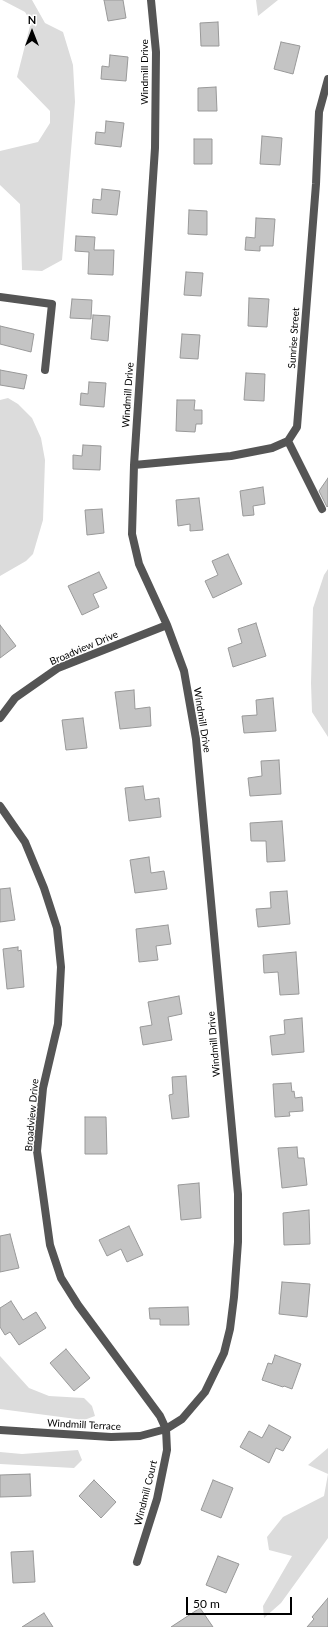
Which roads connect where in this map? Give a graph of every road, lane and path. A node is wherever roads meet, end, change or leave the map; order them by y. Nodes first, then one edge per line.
1 (151, 0) edge
2 (328, 79) edge
3 (0, 297) edge
4 (45, 370) dead end
5 (288, 441) junction
6 (134, 465) junction
7 (322, 509) dead end
8 (167, 625) junction
9 (0, 718) edge
10 (0, 806) edge
11 (166, 1429) junction
12 (0, 1430) edge
13 (137, 1562) dead end

1 - 6 street, Windmill Drive
2 - 5 street, Sunrise Street
3 - 4 street
5 - 6 street
5 - 7 street
6 - 8 street, Windmill Drive
8 - 9 street, Broadview Drive
8 - 11 street, Windmill Drive
10 - 11 street, Broadview Drive
11 - 12 street, Windmill Terrace
11 - 13 street, Windmill Court

